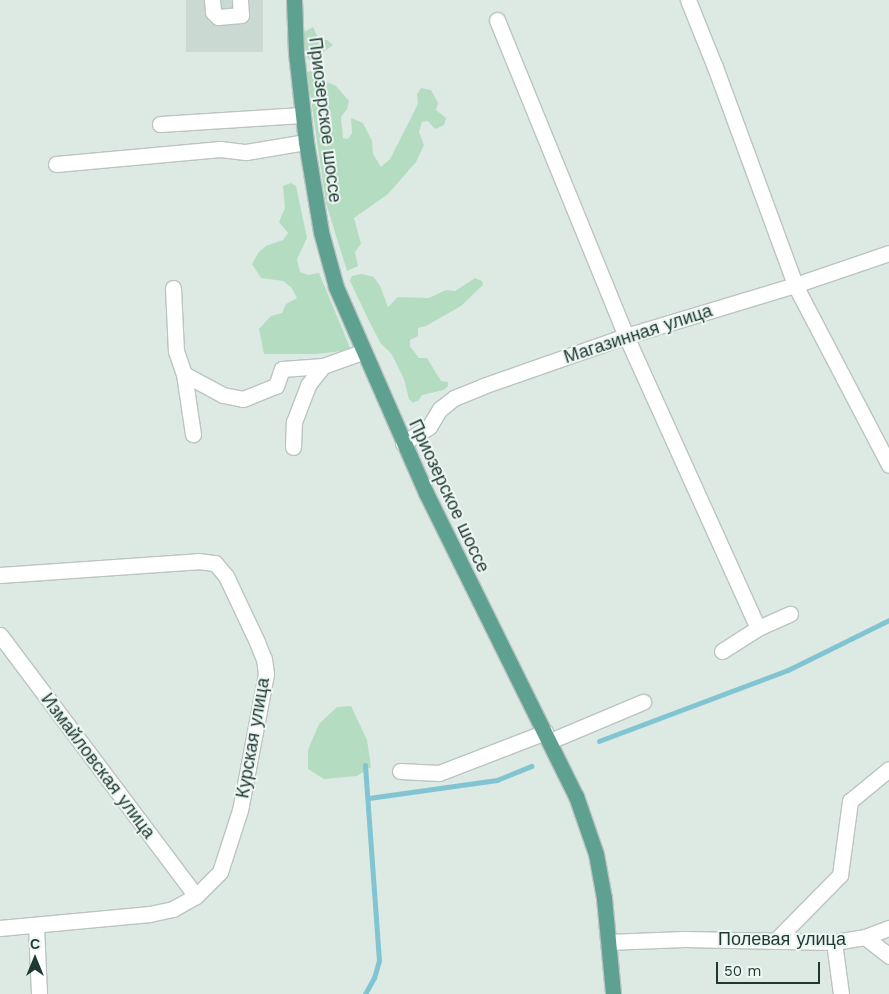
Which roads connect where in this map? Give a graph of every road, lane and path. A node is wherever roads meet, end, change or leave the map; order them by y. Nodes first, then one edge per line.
1 (212, 0) edge
2 (240, 0) edge
3 (294, 0) edge
4 (688, 0) edge
5 (497, 20) dead end
6 (302, 115) junction
7 (160, 124) dead end
8 (306, 142) junction
9 (56, 164) dead end
10 (889, 254) edge
11 (795, 285) junction
12 (173, 288) dead end
13 (626, 336) junction
14 (362, 352) junction
15 (323, 366) junction
16 (184, 374) junction
17 (193, 434) dead end
18 (403, 443) junction
19 (293, 447) dead end
20 (889, 465) edge
21 (0, 575) edge
22 (790, 614) dead end
23 (758, 628) junction
24 (0, 635) edge
25 (722, 651) dead end
26 (6, 655) edge
27 (643, 702) dead end
28 (548, 736) junction
29 (889, 768) edge
30 (400, 771) dead end
31 (196, 896) junction
32 (36, 927) junction
33 (0, 928) edge
34 (889, 928) edge
35 (865, 938) junction
36 (774, 941) junction
37 (608, 942) junction
38 (834, 942) junction
39 (889, 956) edge
40 (39, 994) edge
41 (613, 994) edge
42 (841, 994) edge

1 - 2 street
3 - 6 main road, Приозерское шоссе
4 - 11 street
5 - 13 street
6 - 7 street
6 - 8 main road, Приозерское шоссе
8 - 9 street
8 - 14 main road, Приозерское шоссе
10 - 11 street, Магазинная улица
11 - 13 street, Магазинная улица
11 - 20 street
12 - 16 street
13 - 18 street, Магазинная улица
13 - 23 street
14 - 15 street
14 - 18 main road, Приозерское шоссе
15 - 16 street
15 - 19 street
16 - 17 street
18 - 28 main road, Приозерское шоссе
21 - 31 street, Курская улица
22 - 23 street
23 - 25 street
24 - 26 street, Измайловская улица
26 - 31 street, Измайловская улица
27 - 28 street
28 - 30 street
28 - 37 main road, Приозерское шоссе
29 - 36 street
31 - 32 street, Курская улица
32 - 33 street, Курская улица
32 - 40 street
34 - 35 street
35 - 38 street, Полевая улица
35 - 39 street, Полевая улица
36 - 37 street, Полевая улица
36 - 38 street, Полевая улица
37 - 41 main road, Приозерское шоссе
38 - 42 street

